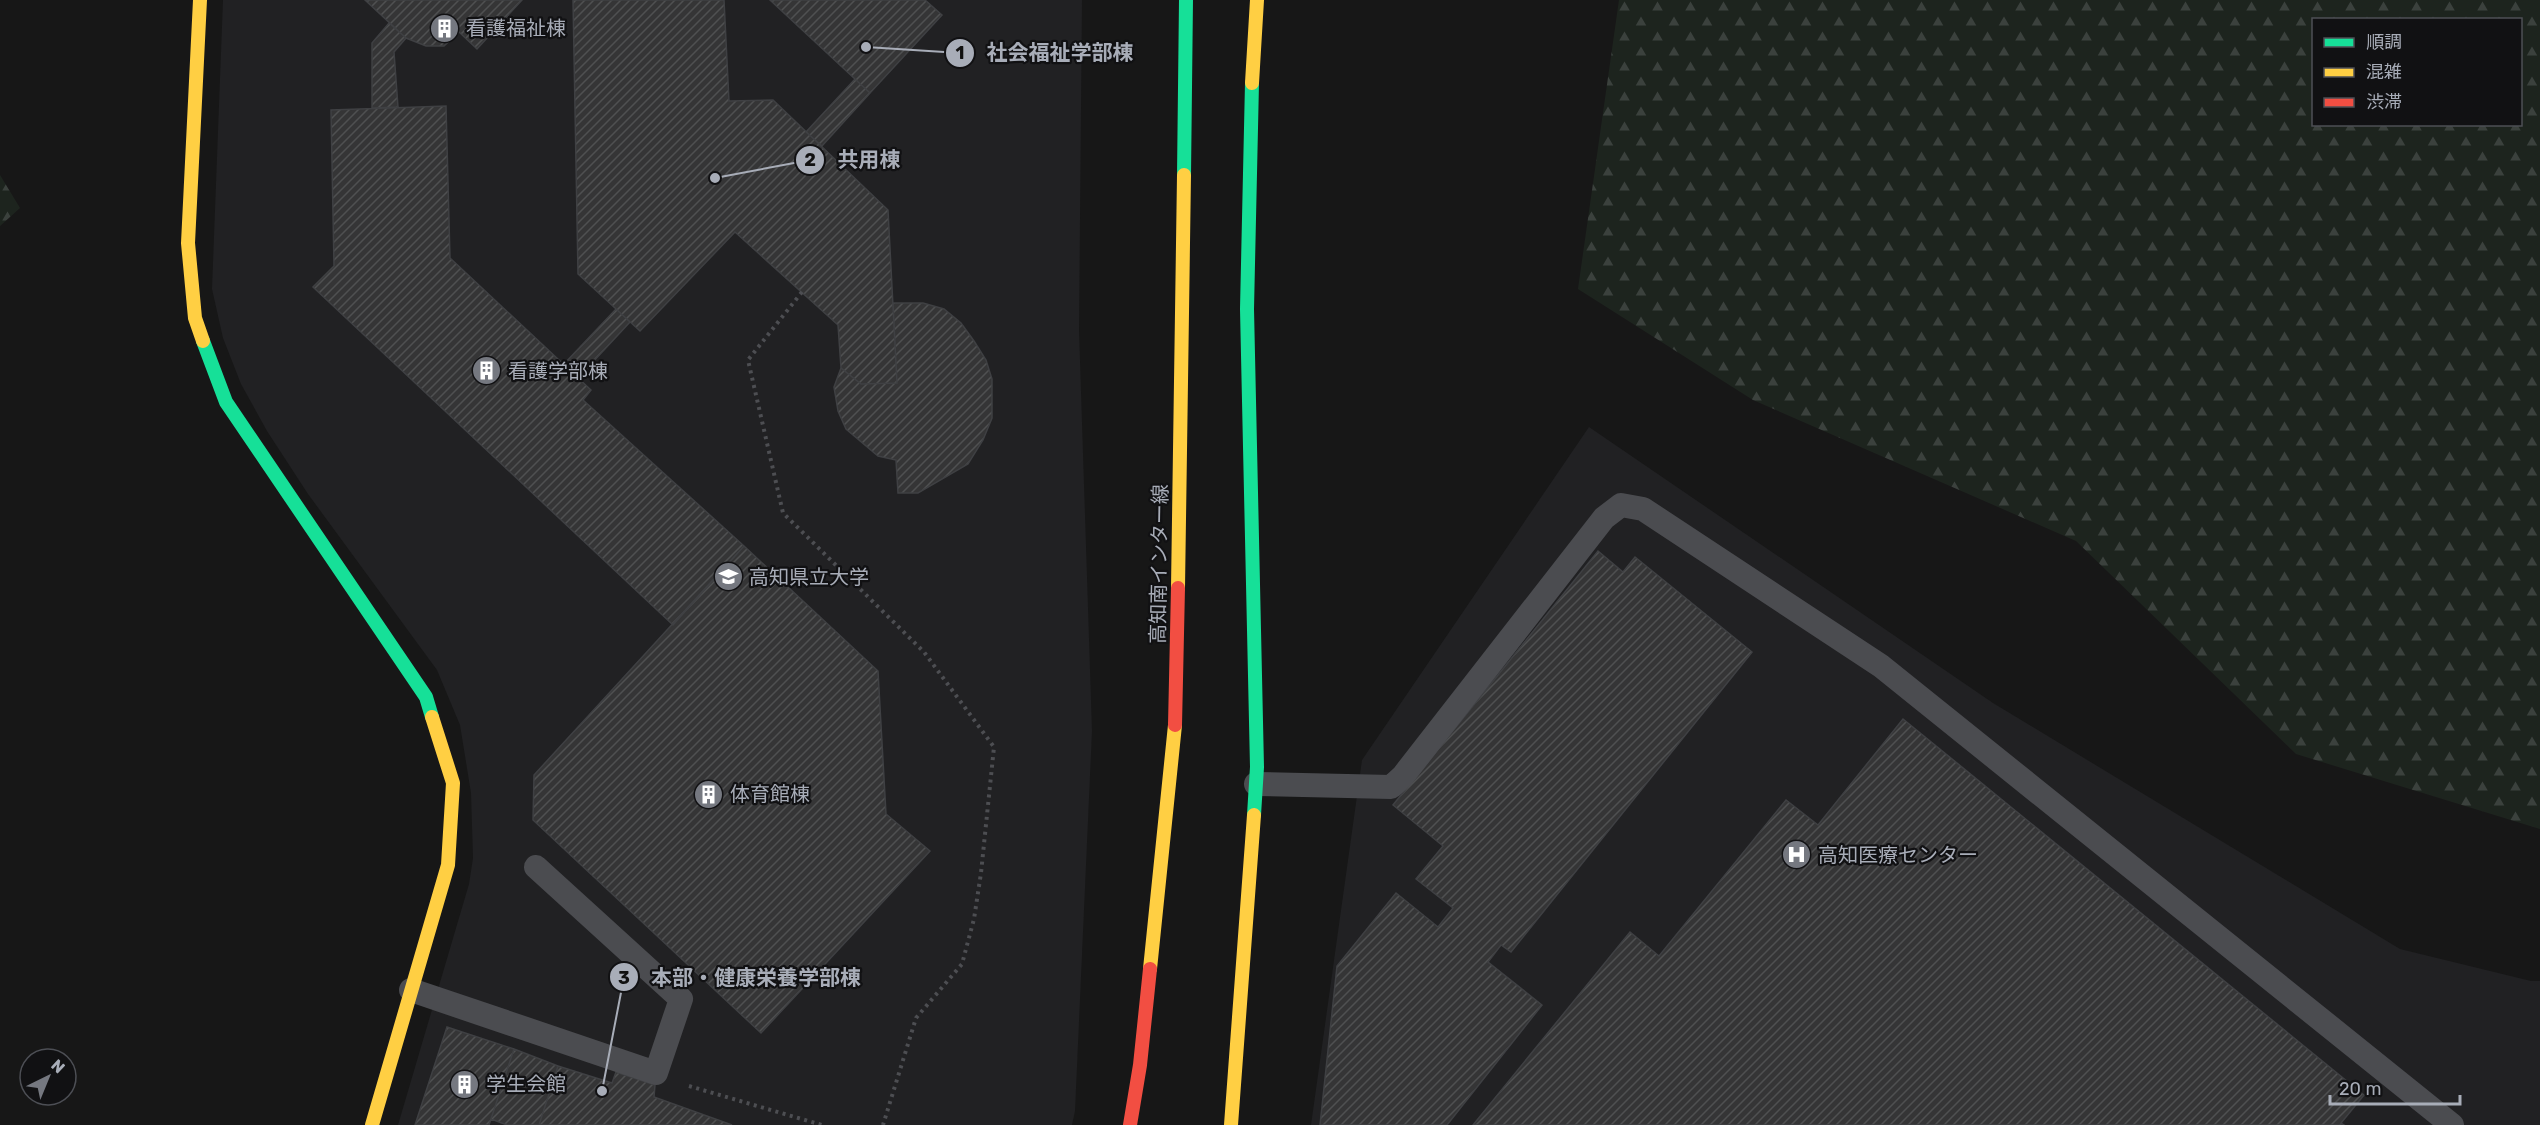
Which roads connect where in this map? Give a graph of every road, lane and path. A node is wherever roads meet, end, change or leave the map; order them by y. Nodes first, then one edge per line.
1 (200, 0) edge
2 (1186, 0) edge
3 (1257, 0) edge
4 (802, 292) dead end
5 (1256, 784) junction
6 (536, 867) dead end
7 (411, 990) junction
8 (682, 1084) dead end
9 (372, 1125) edge
10 (822, 1125) edge
11 (883, 1125) edge
12 (1130, 1125) edge
13 (1231, 1125) edge
14 (2452, 1125) edge

1 - 7 main road
2 - 12 main road, 高知南インター線
3 - 5 main road
4 - 11 path
5 - 13 main road
5 - 14 lane
6 - 7 lane
7 - 9 main road
8 - 10 path

